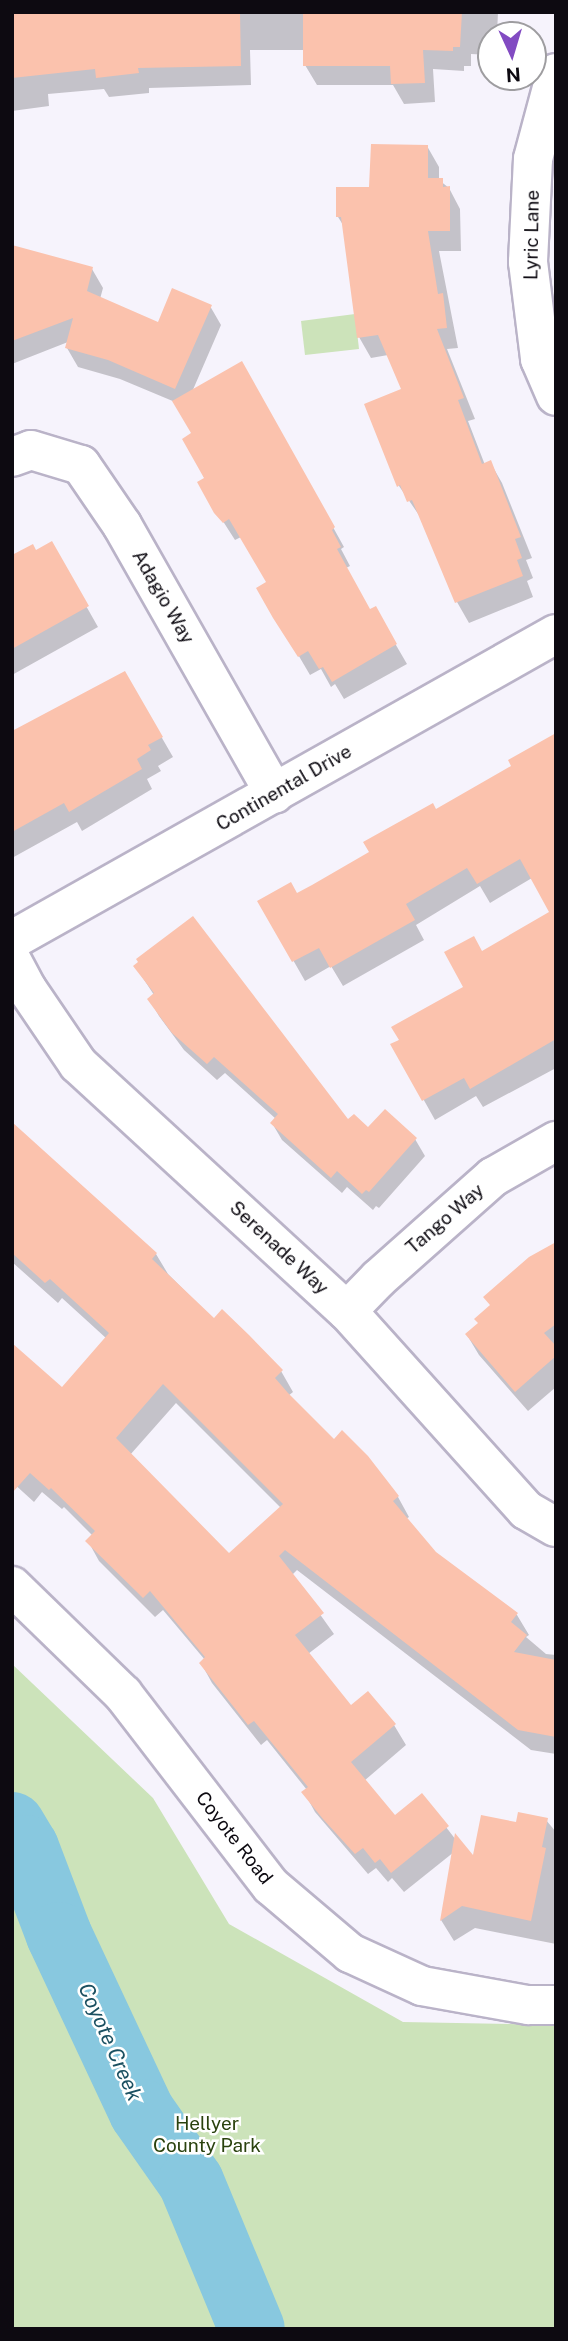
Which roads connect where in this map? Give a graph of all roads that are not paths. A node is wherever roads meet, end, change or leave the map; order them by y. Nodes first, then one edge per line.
1 (556, 73) edge
2 (556, 396) edge
3 (12, 457) edge
4 (556, 634) edge
5 (275, 794) junction
6 (12, 940) edge
7 (12, 961) edge
8 (556, 1141) edge
9 (347, 1311) junction
10 (556, 1527) edge
11 (12, 1586) edge
12 (556, 2005) edge

1 - 2 street, Lyric Lane
3 - 5 street, Adagio Way
4 - 5 street, Continental Drive
5 - 6 street, Continental Drive
7 - 9 street, Serenade Way
8 - 9 street, Tango Way
9 - 10 street, Serenade Way
11 - 12 street, Coyote Road

